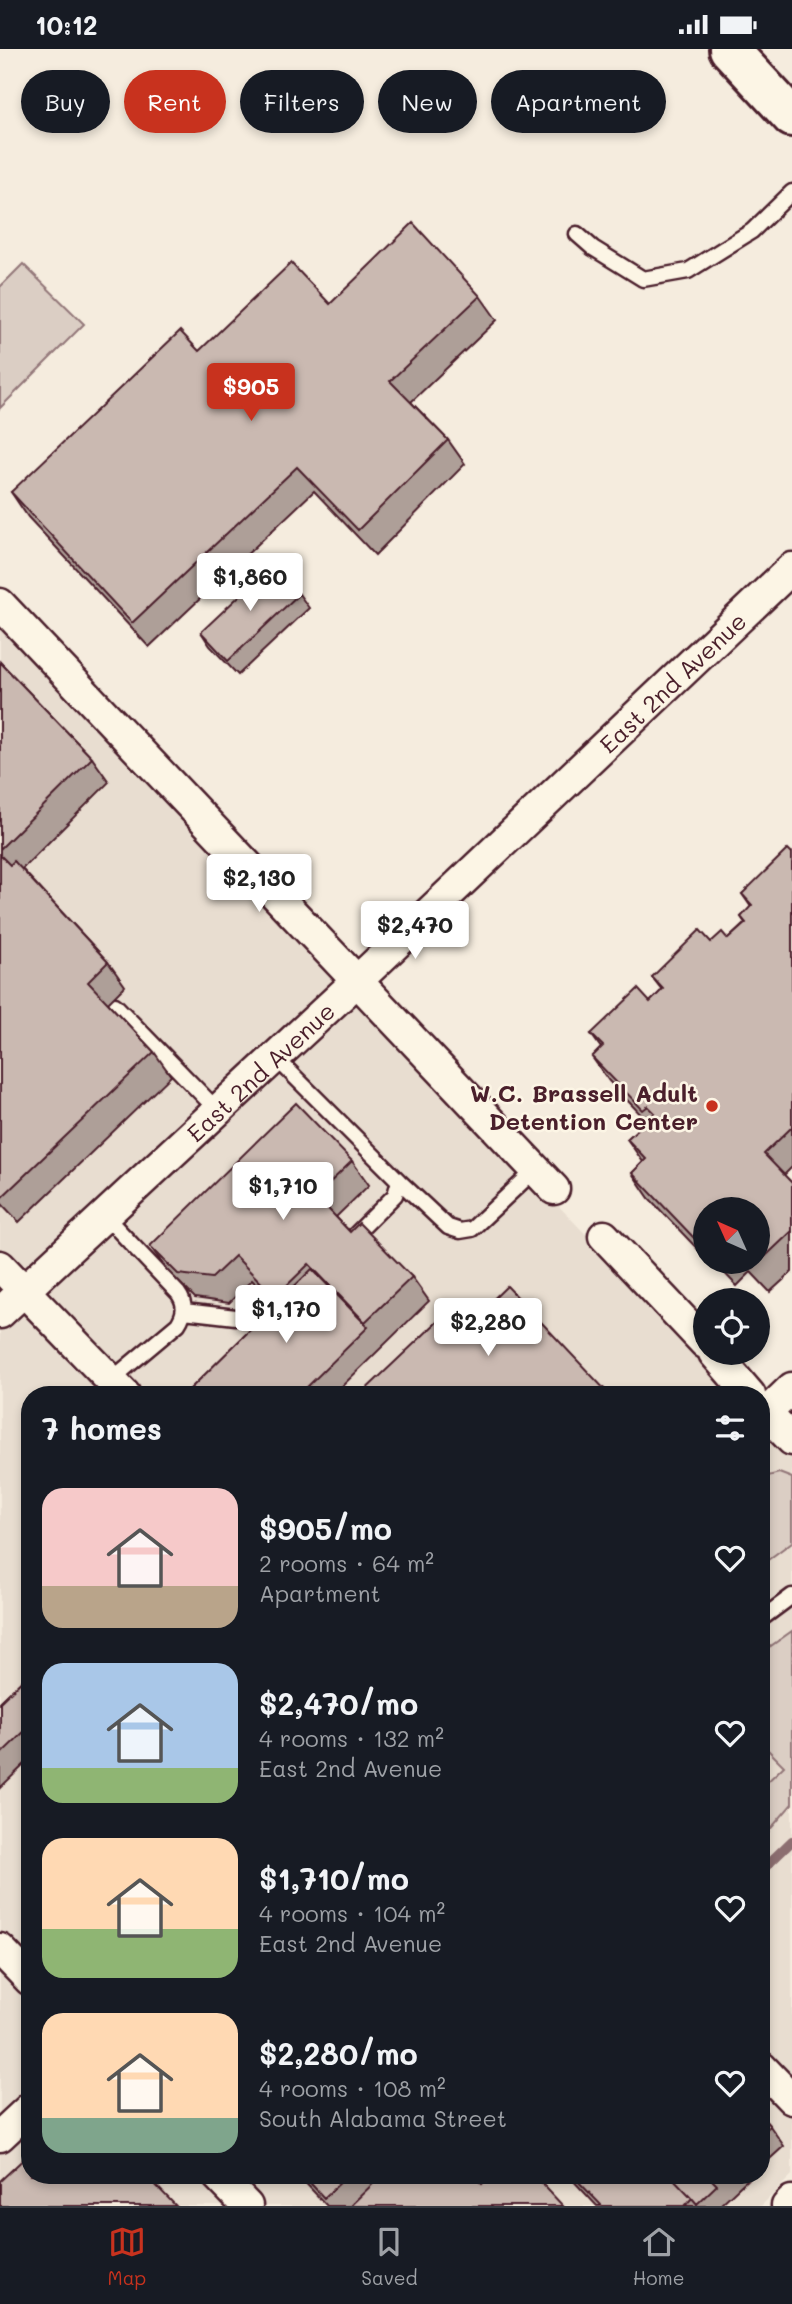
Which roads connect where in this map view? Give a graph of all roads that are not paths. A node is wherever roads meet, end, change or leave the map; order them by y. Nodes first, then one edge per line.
1 (729, 49) edge
2 (792, 117) edge
3 (792, 193) edge
4 (577, 234) dead end
5 (792, 568) edge
6 (0, 604) edge
7 (357, 981) junction
8 (115, 1005) dead end
9 (275, 1057) junction
10 (218, 1111) junction
11 (545, 1179) joint
12 (399, 1181) junction
13 (105, 1216) junction
14 (604, 1236) dead end
15 (351, 1239) edge
16 (0, 1266) edge
17 (24, 1291) junction
18 (184, 1311) junction
19 (283, 1311) edge
20 (0, 1313) edge
21 (693, 1330) edge
22 (724, 1365) edge
23 (116, 1386) edge
24 (120, 1386) edge
25 (741, 1386) edge
26 (792, 1388) edge
27 (770, 1402) edge
28 (770, 1419) edge
29 (792, 1440) edge
30 (792, 1596) edge
31 (770, 1612) edge
32 (0, 1949) edge
33 (21, 1971) edge
34 (770, 2076) edge
35 (792, 2099) edge
36 (21, 2116) edge
37 (0, 2136) edge
38 (226, 2184) edge
39 (792, 2201) edge
40 (247, 2206) edge
41 (787, 2206) edge

1 - 2 main road
3 - 4 lane
5 - 7 street, East 2nd Avenue
6 - 7 street
7 - 9 street, East 2nd Avenue
7 - 11 street
8 - 10 lane
9 - 10 street, East 2nd Avenue
9 - 12 lane
10 - 13 street, East 2nd Avenue
11 - 12 lane
12 - 15 lane
13 - 17 street, East 2nd Avenue
13 - 18 lane
14 - 21 street
16 - 17 street
17 - 20 street, East 2nd Avenue
17 - 23 street
18 - 19 lane
18 - 24 lane
22 - 25 street
26 - 27 street
28 - 29 street
30 - 31 lane
32 - 33 street
34 - 35 street
36 - 37 street
38 - 40 street
39 - 41 street

